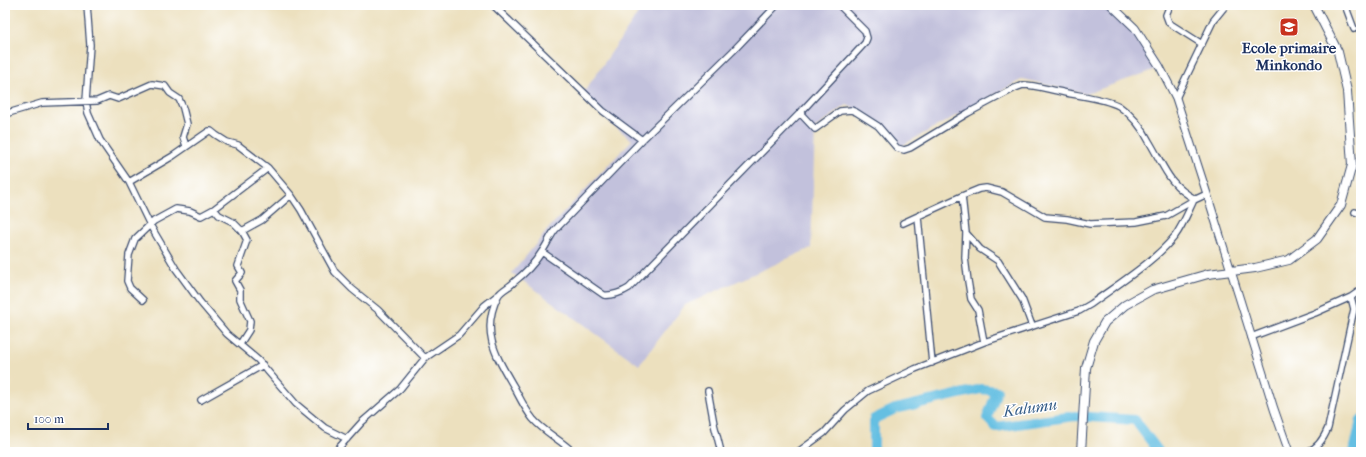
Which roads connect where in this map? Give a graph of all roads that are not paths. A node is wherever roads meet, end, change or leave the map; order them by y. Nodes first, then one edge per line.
1 (87, 5) edge
2 (493, 5) edge
3 (777, 5) edge
4 (839, 5) edge
5 (1111, 5) edge
6 (1170, 5) edge
7 (1226, 5) edge
8 (1314, 5) edge
9 (1345, 5) edge
10 (1354, 29) dead end
11 (1202, 44) junction
12 (1176, 98) junction
13 (86, 101) junction
14 (800, 113) junction
15 (5, 114) edge
16 (642, 140) junction
17 (186, 146) junction
18 (268, 168) junction
19 (129, 182) junction
20 (1208, 194) junction
21 (291, 195) junction
22 (962, 196) junction
23 (1194, 200) junction
24 (214, 209) junction
25 (1355, 212) dead end
26 (1361, 214) edge
27 (918, 217) junction
28 (903, 223) dead end
29 (150, 225) junction
30 (242, 231) junction
31 (966, 233) junction
32 (542, 252) junction
33 (1231, 271) junction
34 (1361, 290) edge
35 (499, 294) junction
36 (1351, 297) junction
37 (143, 300) dead end
38 (1032, 326) junction
39 (1251, 337) junction
40 (984, 342) junction
41 (240, 344) junction
42 (425, 358) junction
43 (932, 363) junction
44 (263, 365) junction
45 (708, 391) dead end
46 (201, 400) dead end
47 (347, 439) junction
48 (1081, 451) edge
49 (335, 452) edge
50 (573, 452) edge
51 (721, 452) edge
52 (798, 452) edge
53 (1070, 452) edge
54 (1289, 452) edge
55 (1307, 452) edge

1 - 13 street
2 - 16 street
3 - 16 street
4 - 14 street
5 - 12 street
6 - 11 street
7 - 11 street
8 - 33 main road
9 - 10 street
11 - 12 street
12 - 20 street
13 - 15 street
13 - 17 street
13 - 19 street
14 - 23 street
14 - 32 street
16 - 32 street
17 - 18 street
17 - 19 street
18 - 21 street
18 - 24 street
19 - 29 street
20 - 23 street
20 - 33 street
21 - 30 street
21 - 42 street
22 - 23 street
22 - 27 street
22 - 31 street
23 - 38 street
24 - 29 street
24 - 30 street
25 - 26 street
27 - 28 street
27 - 43 street
29 - 37 street
29 - 41 street
30 - 41 street
31 - 38 street
31 - 40 street
32 - 35 street
33 - 39 street
33 - 48 main road
34 - 36 street
35 - 42 street
35 - 50 street
36 - 39 street
36 - 55 street
38 - 40 street
39 - 54 street
40 - 43 street
41 - 44 street
42 - 47 street
43 - 52 street
44 - 46 street
44 - 47 street
45 - 51 street
47 - 49 street
48 - 53 street

